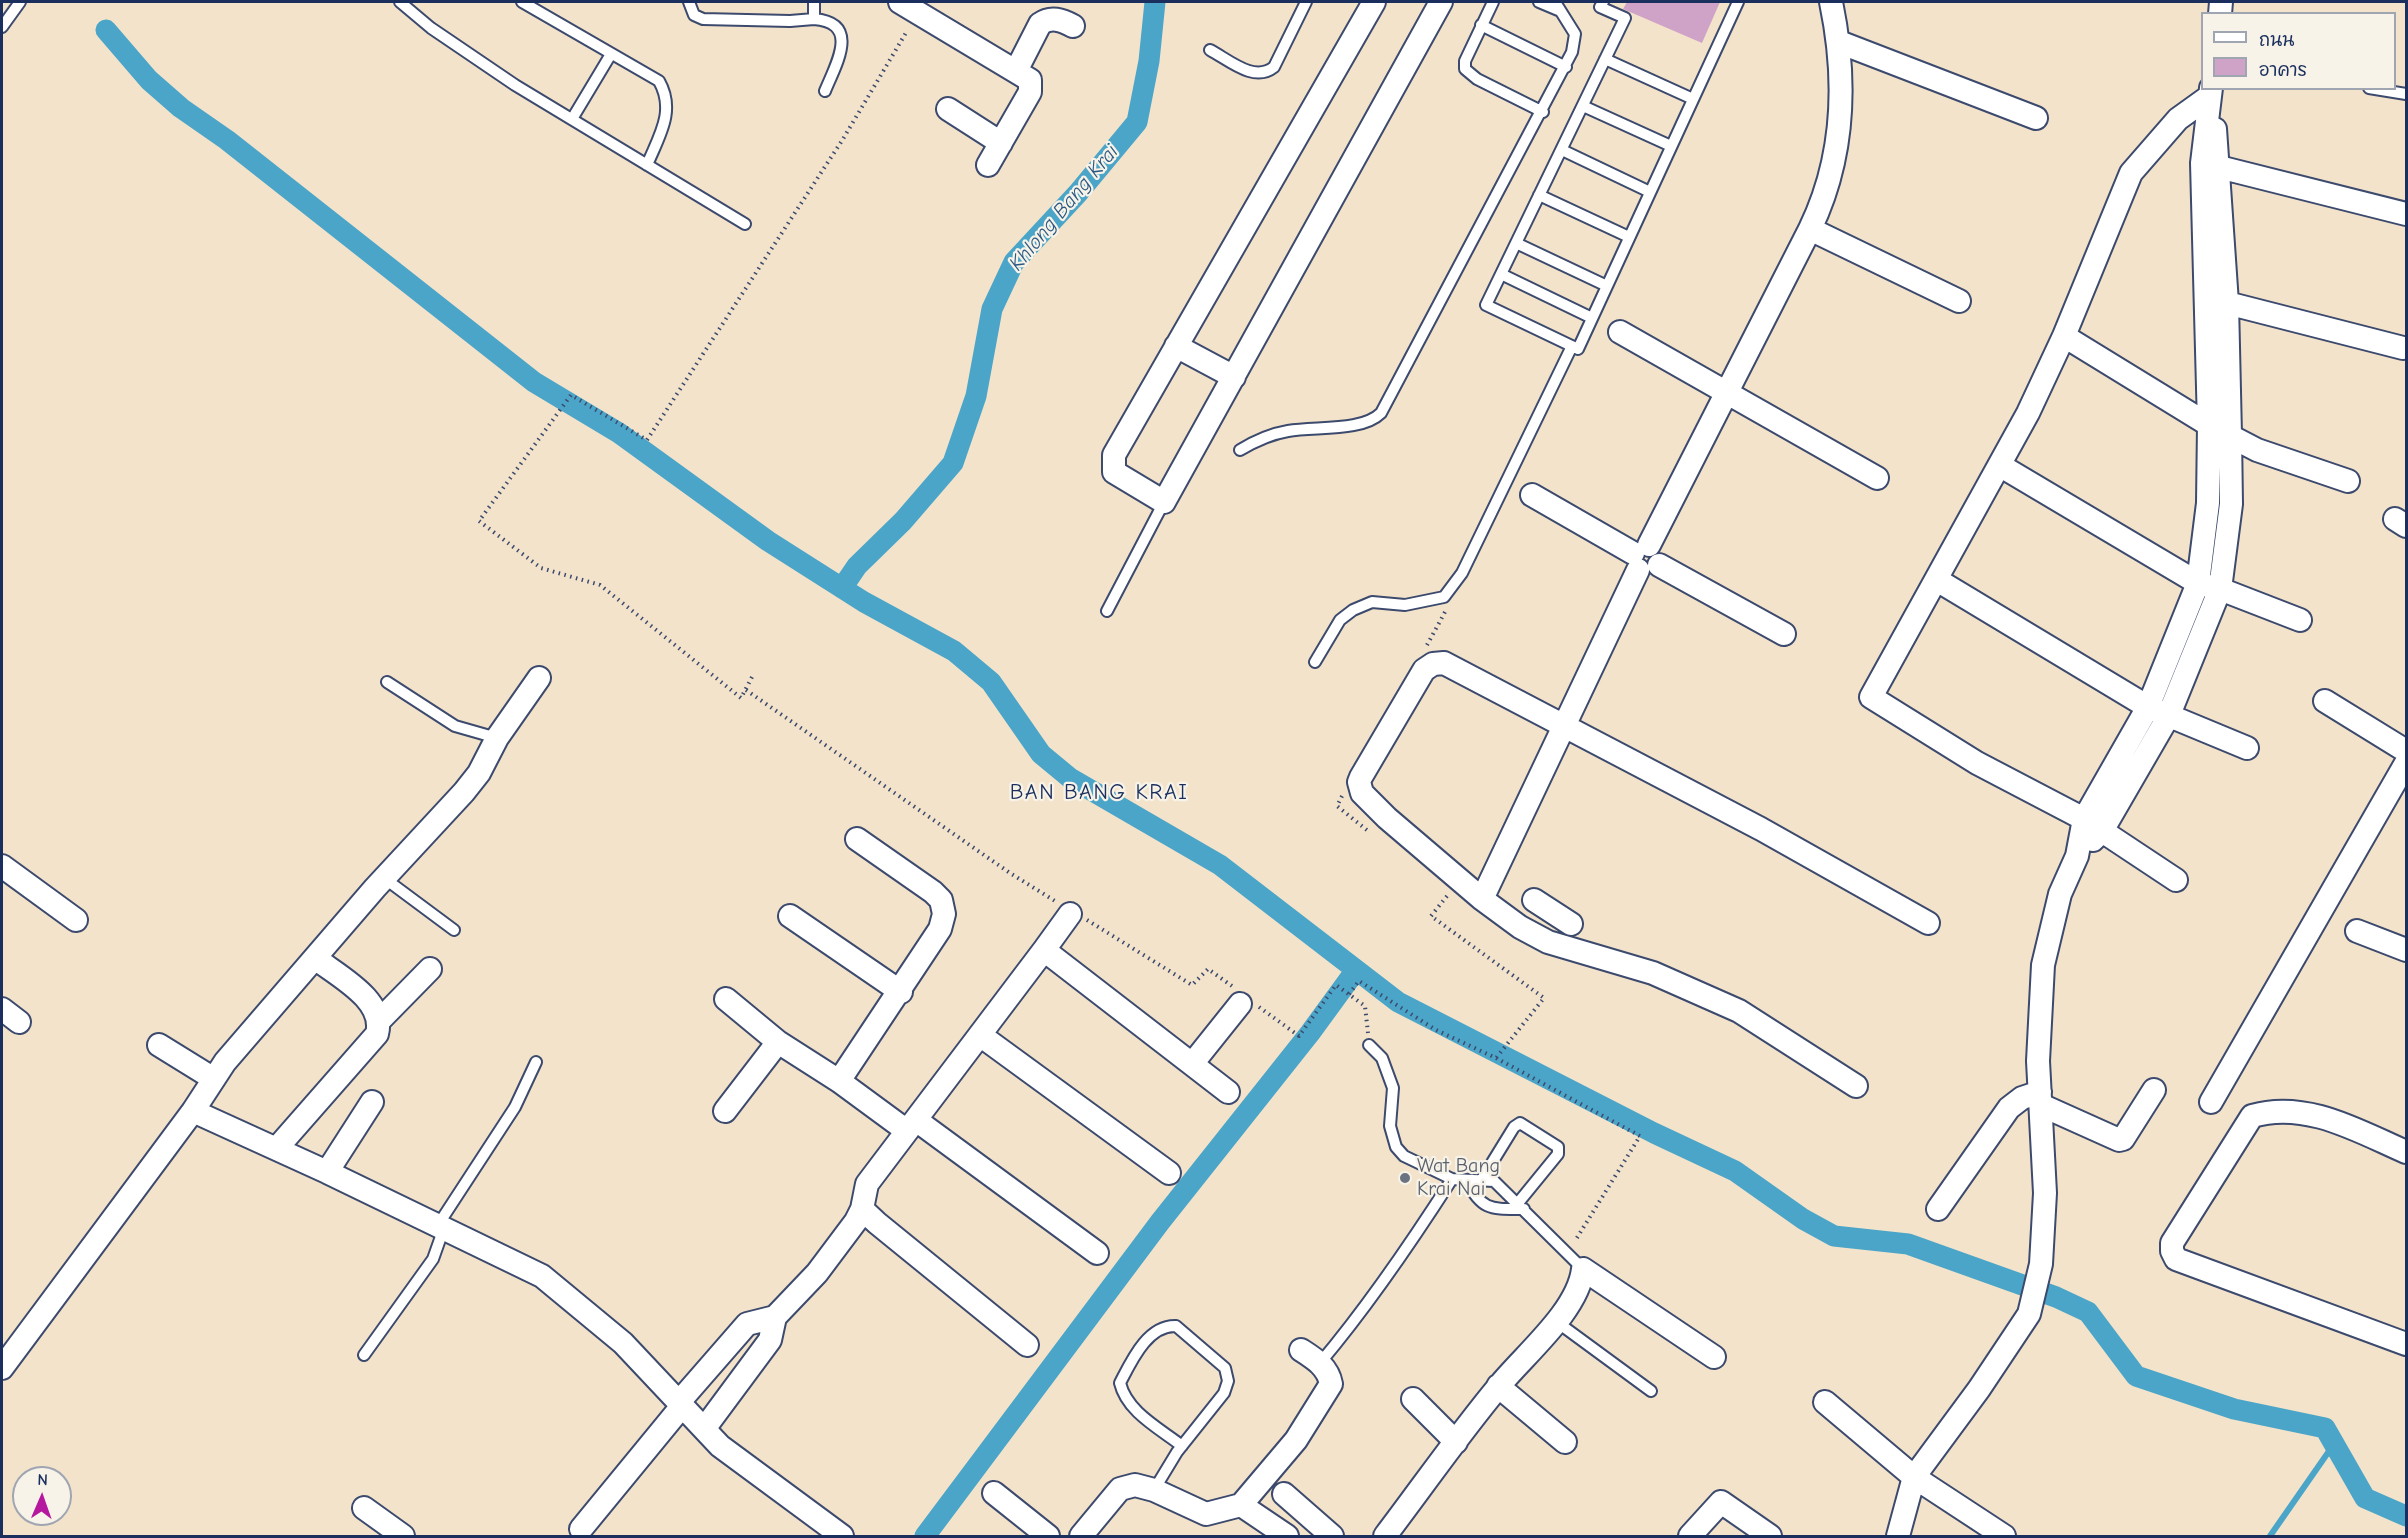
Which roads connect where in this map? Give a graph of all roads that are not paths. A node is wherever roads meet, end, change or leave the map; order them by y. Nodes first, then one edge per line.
1 (20, 2) edge
2 (400, 2) edge
3 (522, 2) edge
4 (689, 2) edge
5 (814, 2) edge
6 (1306, 2) edge
7 (1374, 2) edge
8 (1441, 2) edge
9 (1492, 2) edge
10 (1539, 2) edge
11 (1603, 2) edge
12 (1738, 2) edge
13 (1831, 2) edge
14 (1557, 6) edge
15 (909, 7) edge
16 (814, 19) junction
17 (1073, 26) dead end
18 (1481, 26) junction
19 (2, 27) edge
20 (1839, 42) junction
21 (1210, 50) dead end
22 (611, 54) junction
23 (1605, 59) junction
24 (1566, 67) junction
25 (1016, 71) junction
26 (2381, 90) edge
27 (825, 91) dead end
28 (2211, 92) edge
29 (2406, 94) edge
30 (1693, 99) junction
31 (1583, 106) junction
32 (948, 109) dead end
33 (1543, 112) junction
34 (2036, 118) dead end
35 (572, 119) junction
36 (1001, 143) junction
37 (1671, 146) junction
38 (1562, 150) junction
39 (2211, 164) junction
40 (647, 165) junction
41 (988, 165) dead end
42 (1650, 192) junction
43 (1539, 195) junction
44 (2406, 214) edge
45 (745, 224) dead end
46 (1810, 229) junction
47 (1629, 237) junction
48 (1516, 243) junction
49 (1501, 274) junction
50 (1607, 286) junction
51 (1959, 301) dead end
52 (2204, 303) junction
53 (2227, 303) junction
54 (1592, 318) junction
55 (1620, 332) dead end
56 (2064, 336) junction
57 (1176, 346) junction
58 (1572, 346) junction
59 (2403, 348) dead end
60 (1234, 377) junction
61 (1725, 392) junction
62 (2209, 425) junction
63 (2230, 435) junction
64 (1240, 450) dead end
65 (2001, 466) junction
66 (1877, 478) dead end
67 (2348, 481) dead end
68 (1532, 495) dead end
69 (1164, 502) junction
70 (1645, 558) junction
71 (1937, 580) junction
72 (2198, 583) junction
73 (2220, 589) junction
74 (1107, 611) dead end
75 (2300, 620) dead end
76 (1784, 634) dead end
77 (1315, 662) dead end
78 (539, 678) dead end
79 (387, 682) dead end
80 (2325, 701) dead end
81 (2148, 707) junction
82 (2168, 717) junction
83 (1566, 725) junction
84 (496, 738) junction
85 (2247, 748) dead end
86 (2406, 751) edge
87 (2406, 763) edge
88 (2093, 825) junction
89 (857, 839) dead end
90 (2, 866) edge
91 (384, 878) junction
92 (2176, 880) dead end
93 (1482, 899) junction
94 (1534, 900) dead end
95 (1070, 912) road end
96 (790, 916) dead end
97 (76, 920) dead end
98 (1928, 923) dead end
99 (454, 930) dead end
100 (2357, 931) dead end
101 (1565, 947) junction
102 (1044, 950) junction
103 (2406, 950) edge
104 (315, 958) junction
105 (430, 969) dead end
106 (900, 992) junction
107 (726, 999) dead end
108 (1243, 999) road end
109 (379, 1021) junction
110 (980, 1035) junction
111 (778, 1042) junction
112 (159, 1045) dead end
113 (1369, 1045) road end
114 (536, 1062) dead end
115 (1192, 1064) junction
116 (214, 1079) junction
117 (839, 1081) junction
118 (1856, 1086) dead end
119 (2154, 1090) dead end
120 (1228, 1092) dead end
121 (2040, 1099) junction
122 (372, 1102) dead end
123 (2211, 1102) dead end
124 (193, 1110) junction
125 (725, 1111) dead end
126 (911, 1125) junction
127 (278, 1148) junction
128 (2406, 1152) edge
129 (327, 1172) junction
130 (1169, 1173) dead end
131 (1452, 1179) junction
132 (1482, 1179) junction
133 (1466, 1180) junction
134 (1521, 1206) junction
135 (862, 1209) junction
136 (1938, 1209) dead end
137 (441, 1227) junction
138 (1097, 1253) dead end
139 (1575, 1262) junction
140 (775, 1317) junction
141 (1557, 1322) junction
142 (1027, 1344) dead end
143 (2406, 1344) edge
144 (1300, 1350) dead end
145 (364, 1355) dead end
146 (1714, 1357) dead end
147 (1320, 1363) junction
148 (2, 1368) edge
149 (1498, 1386) junction
150 (1651, 1391) dead end
151 (1413, 1399) dead end
152 (1825, 1402) dead end
153 (681, 1404) junction
154 (704, 1429) junction
155 (1456, 1442) junction
156 (1565, 1442) dead end
157 (1182, 1446) junction
158 (1914, 1477) junction
159 (1154, 1490) junction
160 (994, 1493) dead end
161 (1284, 1494) dead end
162 (1241, 1505) junction
163 (364, 1508) dead end
164 (814, 1528) edge
165 (581, 1529) dead end
166 (404, 1536) edge
167 (842, 1536) edge
168 (1048, 1536) edge
169 (1081, 1536) edge
170 (1287, 1536) edge
171 (1332, 1536) edge
172 (1385, 1536) edge
173 (1690, 1536) edge
174 (1770, 1536) edge
175 (1898, 1536) edge
176 (2004, 1536) edge

1 - 19 lane
2 - 35 lane
3 - 22 lane
4 - 16 lane
5 - 16 lane
6 - 21 lane
7 - 57 street
8 - 60 street
9 - 18 lane
10 - 14 lane
11 - 23 lane
12 - 30 lane
13 - 20 street
14 - 24 lane
15 - 25 street
16 - 27 lane
17 - 25 street
18 - 24 lane
18 - 33 lane
20 - 34 street
20 - 46 street
22 - 35 lane
22 - 40 lane
23 - 30 lane
23 - 31 lane
24 - 33 lane
25 - 36 street
26 - 29 lane
28 - 39 street
28 - 56 street
30 - 37 lane
31 - 37 lane
31 - 38 lane
32 - 36 street
33 - 64 lane
35 - 40 lane
36 - 41 street
37 - 42 lane
38 - 42 lane
38 - 43 lane
39 - 44 street
39 - 52 street
39 - 53 street
40 - 45 lane
42 - 47 lane
43 - 47 lane
43 - 48 lane
46 - 51 street
46 - 61 street
47 - 50 lane
48 - 49 lane
48 - 50 lane
49 - 54 lane
49 - 58 lane
50 - 54 lane
52 - 53 street
52 - 62 street
53 - 59 street
53 - 63 street
54 - 58 lane
55 - 61 street
56 - 62 street
56 - 65 street
57 - 60 street
57 - 69 street
58 - 77 lane
60 - 69 street
61 - 66 street
61 - 70 street
62 - 63 street
62 - 72 street
63 - 67 street
63 - 73 street
65 - 71 street
65 - 72 street
68 - 70 street
69 - 74 lane
70 - 76 street
70 - 83 street
71 - 81 street
71 - 88 street
72 - 73 street
72 - 81 street
73 - 75 street
73 - 82 street
78 - 84 street
79 - 84 lane
80 - 86 street
81 - 82 street
81 - 88 street
82 - 85 street
82 - 88 street
83 - 93 street
83 - 93 street
83 - 98 street
84 - 91 street
87 - 123 street
88 - 92 street
88 - 121 street
89 - 106 street
90 - 97 street
91 - 99 lane
91 - 104 street
93 - 101 street
94 - 101 street
95 - 102 street
96 - 106 street
100 - 103 street
101 - 118 street
102 - 110 street
102 - 115 street
104 - 109 street
104 - 116 street
105 - 109 street
106 - 117 street
107 - 111 street
108 - 115 street
109 - 127 street
110 - 126 street
110 - 130 street
111 - 117 street
111 - 125 street
112 - 116 street
113 - 131 lane
114 - 137 lane
115 - 120 street
116 - 124 street
117 - 126 street
119 - 121 street
121 - 136 street
121 - 158 street
122 - 129 street
124 - 127 street
124 - 148 street
126 - 135 street
126 - 138 street
127 - 129 street
128 - 143 street
129 - 137 street
131 - 133 lane
131 - 147 lane
132 - 133 lane
132 - 134 lane
132 - 134 lane
133 - 134 lane
134 - 139 lane
135 - 140 street
135 - 142 street
137 - 145 lane
137 - 153 street
139 - 141 street
139 - 146 street
140 - 153 street
140 - 154 street
141 - 149 street
141 - 150 lane
144 - 147 street
147 - 162 street
149 - 155 street
149 - 156 street
151 - 155 street
152 - 158 street
153 - 154 street
153 - 165 street
154 - 164 street
155 - 172 street
157 - 157 lane
157 - 159 lane
158 - 175 street
158 - 176 street
159 - 162 street
159 - 169 street
160 - 168 street
161 - 171 street
162 - 170 street
163 - 166 street
164 - 167 street
173 - 174 street

